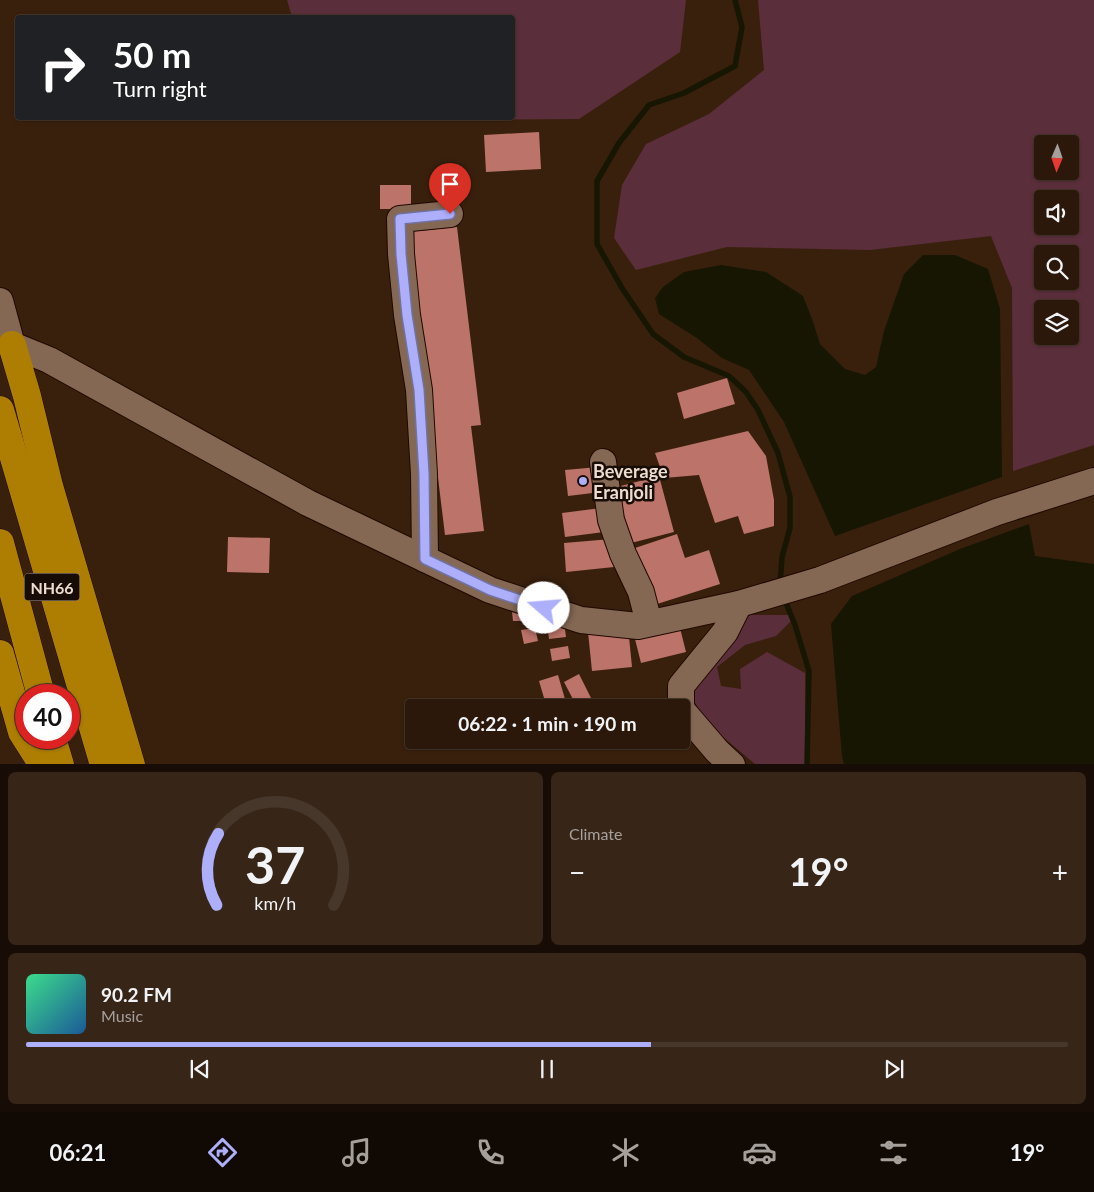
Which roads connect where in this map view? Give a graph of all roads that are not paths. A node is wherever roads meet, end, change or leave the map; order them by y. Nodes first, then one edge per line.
1 (450, 214) dead end
2 (0, 301) edge
3 (6, 343) edge
4 (0, 410) edge
5 (603, 462) dead end
6 (1094, 482) edge
7 (0, 543) edge
8 (425, 559) junction
9 (744, 602) junction
10 (649, 624) junction
11 (0, 654) edge
12 (38, 684) edge
13 (55, 749) edge
14 (43, 764) edge
15 (60, 764) edge
16 (104, 764) edge
17 (131, 764) edge
18 (732, 764) edge

1 - 8 street
2 - 3 street
3 - 8 street
3 - 17 highway
4 - 16 highway, NH66
5 - 10 street
6 - 9 street
7 - 12 highway, NH66
8 - 10 street
9 - 10 street
9 - 18 street
11 - 14 highway
13 - 15 highway

